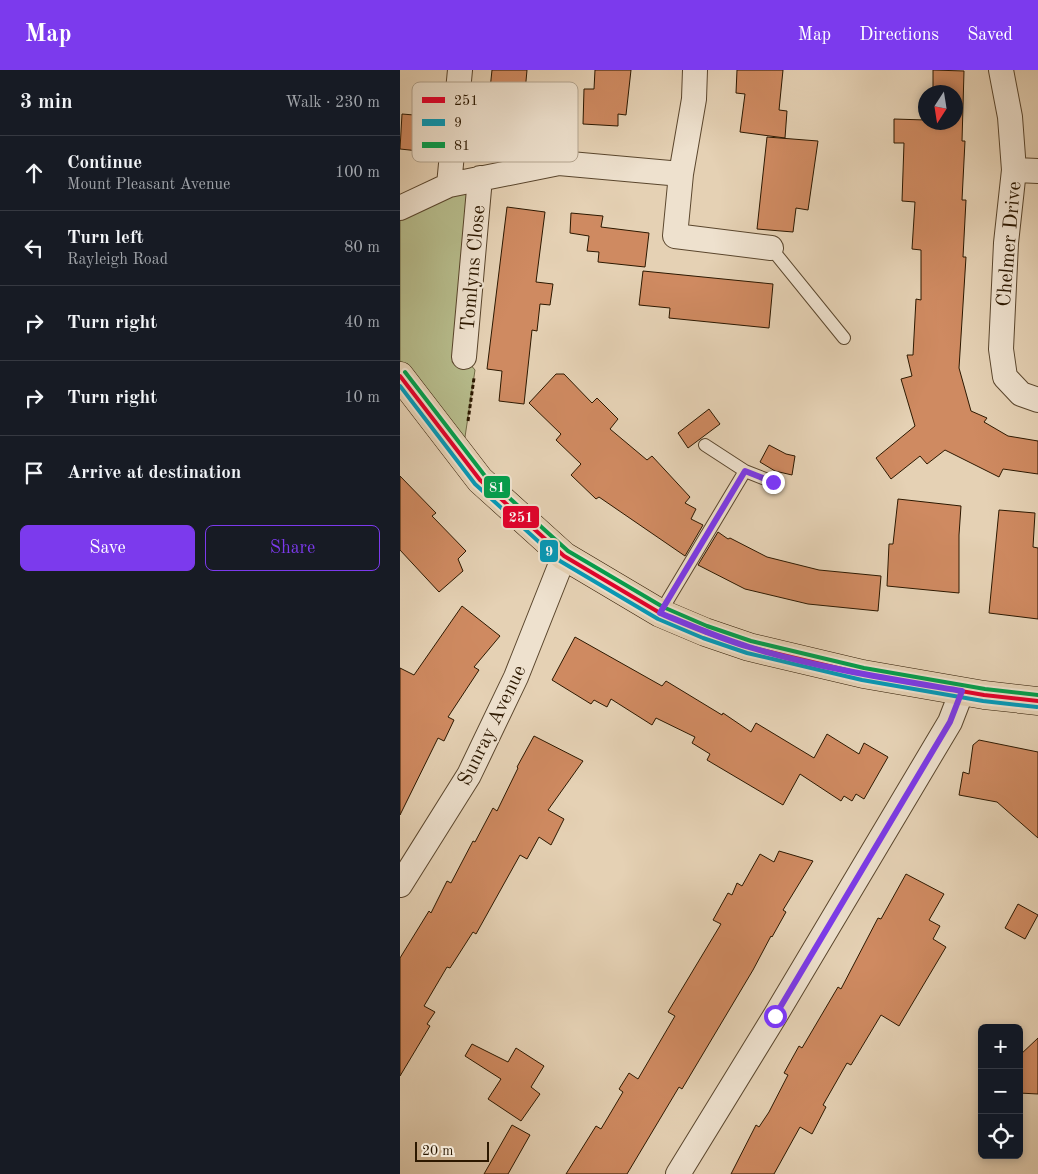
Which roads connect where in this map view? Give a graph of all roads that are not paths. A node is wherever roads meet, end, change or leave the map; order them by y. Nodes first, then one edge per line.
1 (695, 70) edge
2 (1001, 70) edge
3 (451, 162) edge
4 (1014, 170) junction
5 (1038, 171) edge
6 (681, 174) junction
7 (480, 178) junction
8 (449, 185) junction
9 (400, 208) edge
10 (771, 248) joint
11 (844, 338) dead end
12 (464, 357) road end
13 (401, 382) edge
14 (1038, 400) edge
15 (705, 445) dead end
16 (745, 471) junction
17 (773, 482) dead end
18 (564, 556) junction
19 (660, 613) junction
20 (962, 691) junction
21 (1038, 701) edge
22 (400, 885) edge
23 (678, 1174) edge

1 - 6 street
2 - 4 street, Chelmer Drive
3 - 8 street, Tomlyns Close
4 - 5 street
4 - 14 street, Chelmer Drive
6 - 7 street, Tomlyns Close
6 - 10 street
7 - 8 street, Tomlyns Close
7 - 12 street, Tomlyns Close
8 - 9 street, Tomlyns Close
10 - 11 lane
13 - 18 main road
15 - 16 lane
16 - 17 lane
16 - 19 lane
18 - 19 main road
18 - 22 street, Sunray Avenue
19 - 20 main road
20 - 21 main road
20 - 23 street

